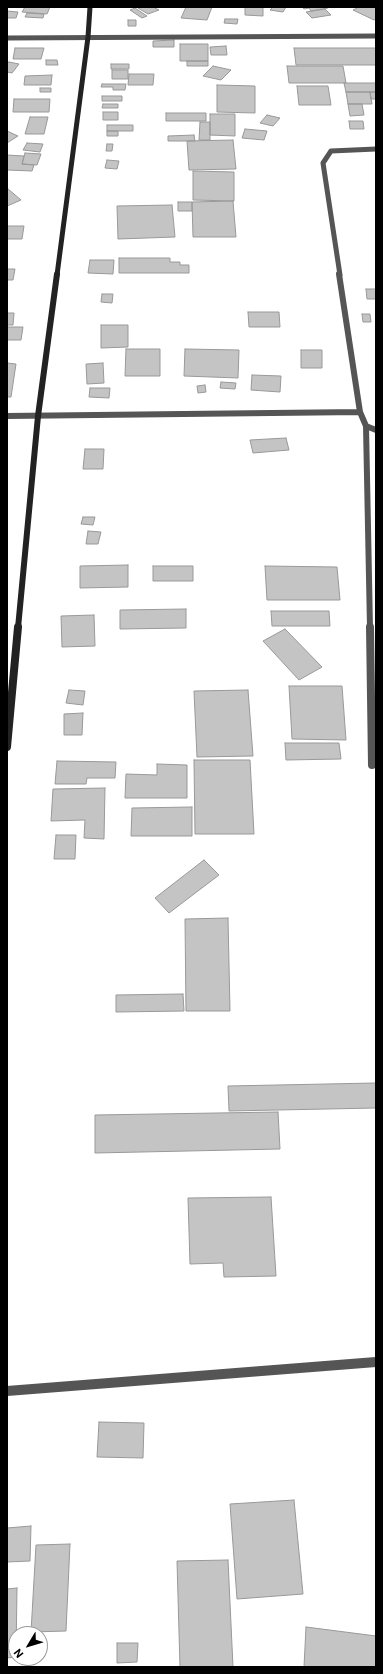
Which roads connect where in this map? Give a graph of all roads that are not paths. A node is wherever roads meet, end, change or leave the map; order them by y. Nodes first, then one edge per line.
1 (90, 7) edge
2 (376, 36) edge
3 (88, 37) junction
4 (7, 38) edge
5 (376, 149) edge
6 (360, 412) junction
7 (7, 416) edge
8 (38, 416) junction
9 (366, 426) junction
10 (376, 430) edge
11 (7, 747) edge
12 (372, 765) dead end
13 (376, 1362) edge
14 (7, 1391) edge

1 - 3 street
2 - 3 street
3 - 4 street
3 - 8 street
5 - 6 street
6 - 8 street
6 - 9 street
7 - 8 street
8 - 11 street
9 - 10 street
9 - 12 street
13 - 14 street

